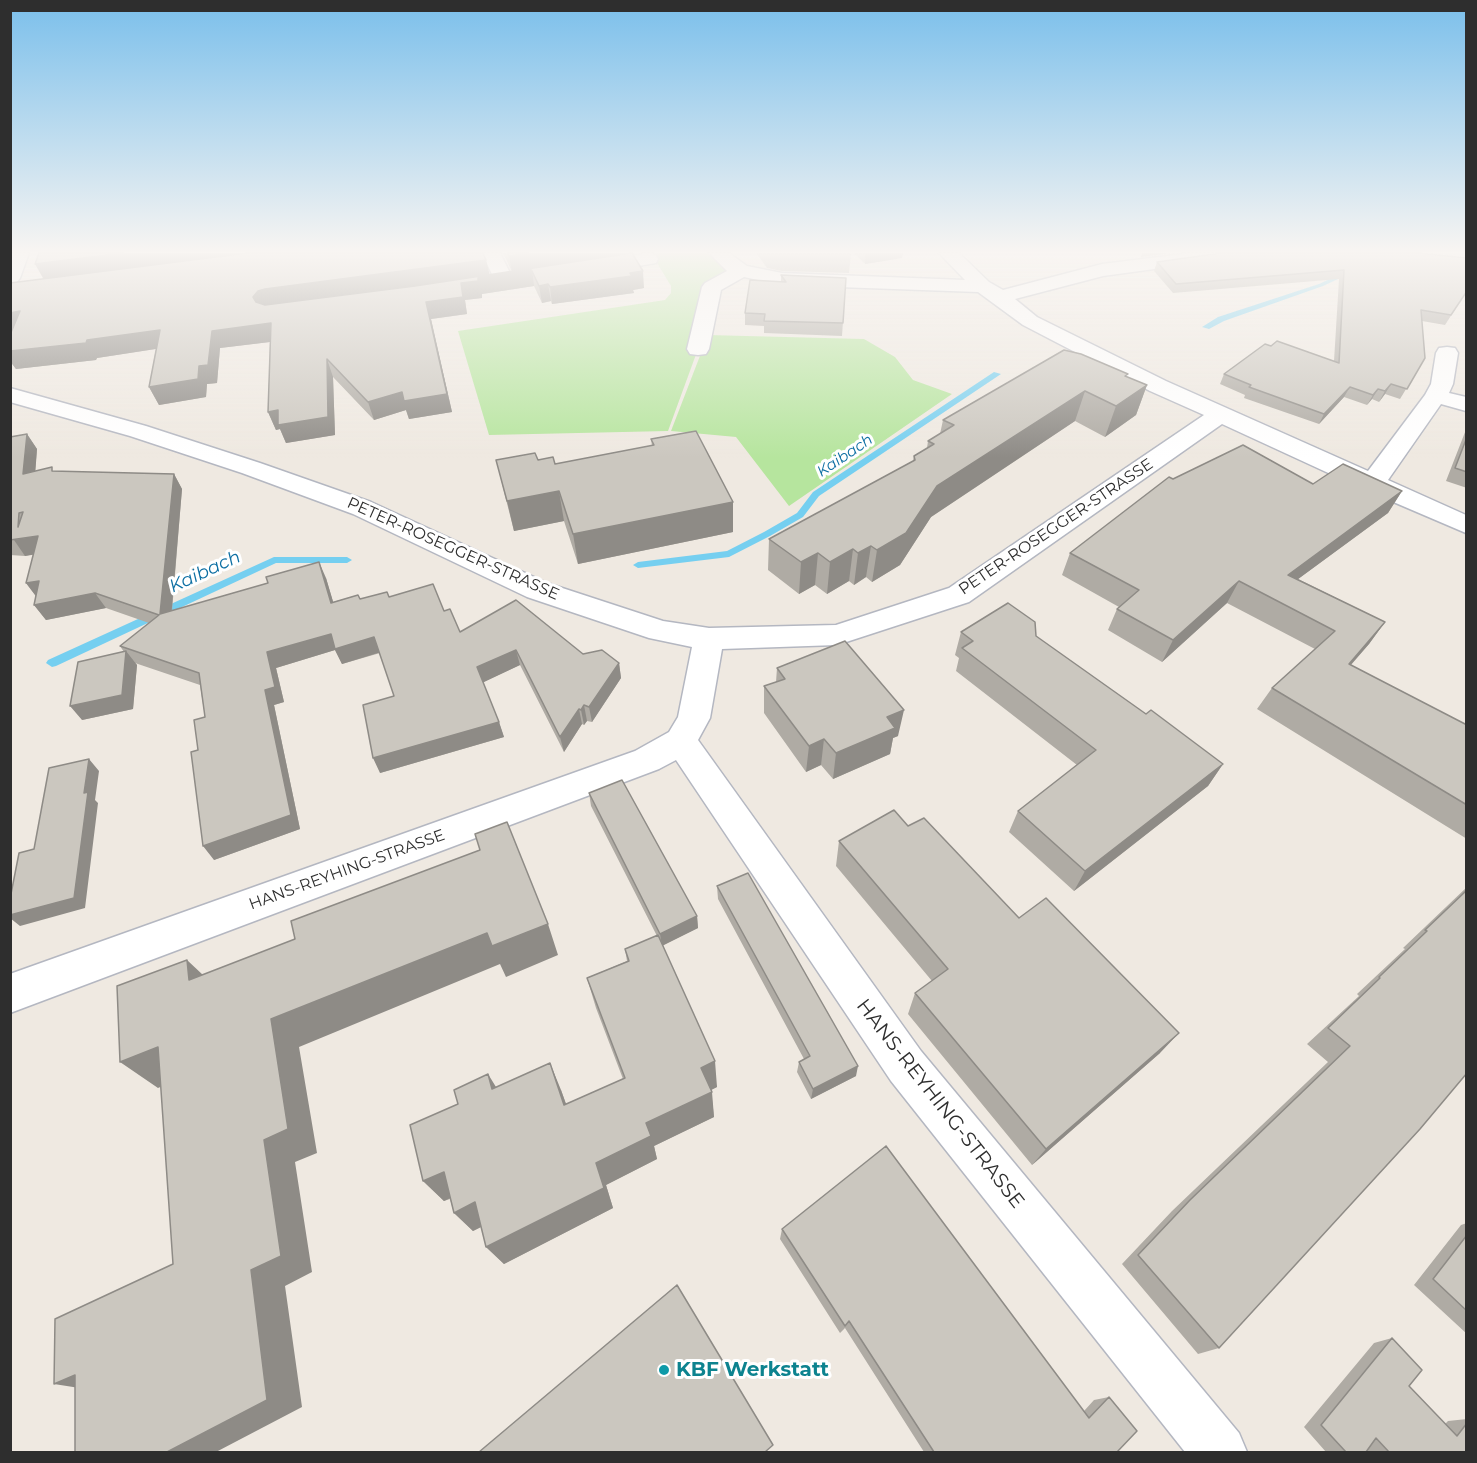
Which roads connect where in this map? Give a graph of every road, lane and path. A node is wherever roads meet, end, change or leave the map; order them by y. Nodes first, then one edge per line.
1 (704, 321) edge
2 (1031, 321) edge
3 (698, 349) dead end
4 (1446, 353) dead end
5 (10, 395) edge
6 (1436, 396) junction
7 (1467, 404) edge
8 (1221, 414) junction
9 (1372, 484) junction
10 (1467, 525) edge
11 (709, 639) junction
12 (681, 741) junction
13 (10, 994) edge
14 (1220, 1452) edge

1 - 3 street
2 - 8 street
4 - 6 street
5 - 11 street, PETER-ROSEGGER-STRASSE
6 - 7 street
6 - 9 street
8 - 9 street
8 - 11 street, PETER-ROSEGGER-STRASSE
9 - 10 street
11 - 12 street
12 - 13 street, HANS-REYHING-STRASSE
12 - 14 street, HANS-REYHING-STRASSE

